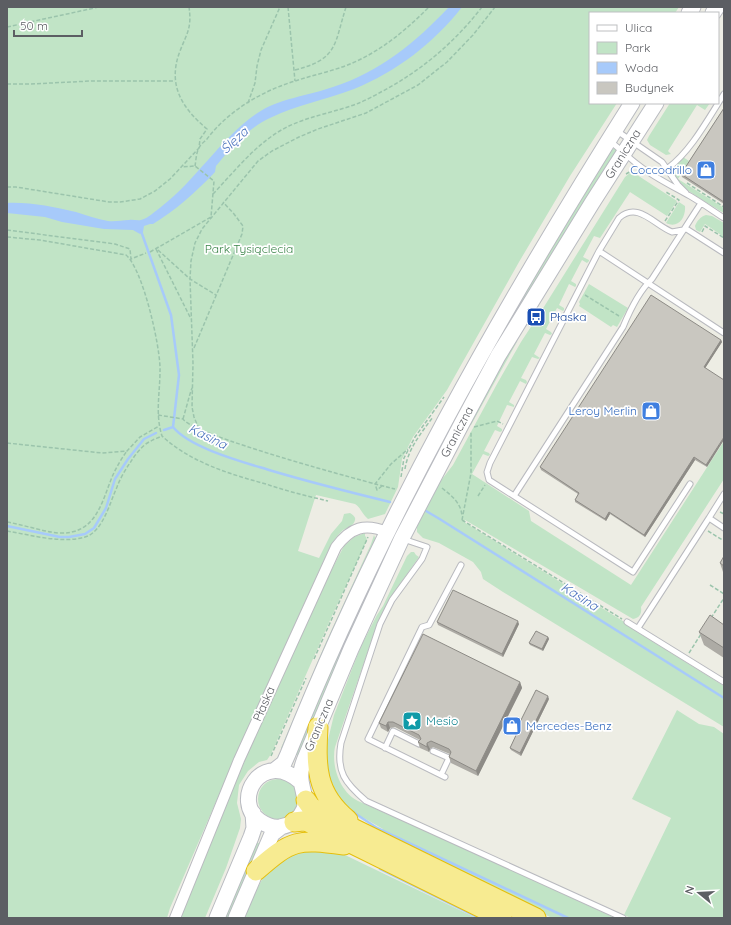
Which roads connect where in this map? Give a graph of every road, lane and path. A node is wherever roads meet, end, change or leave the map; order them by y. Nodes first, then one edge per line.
1 (99, 7) edge
2 (189, 7) edge
3 (280, 7) edge
4 (288, 7) edge
5 (346, 7) edge
6 (429, 7) edge
7 (482, 7) edge
8 (495, 7) edge
9 (7, 28) edge
10 (294, 70) junction
11 (176, 81) junction
12 (295, 81) junction
13 (7, 84) edge
14 (248, 103) junction
15 (631, 104) edge
16 (655, 104) edge
17 (717, 104) edge
18 (207, 130) junction
19 (211, 133) junction
20 (612, 135) junction
21 (628, 146) junction
22 (199, 148) junction
23 (636, 164) junction
24 (195, 166) junction
25 (182, 167) junction
26 (668, 168) junction
27 (650, 173) junction
28 (624, 175) dead end
29 (686, 182) dead end
30 (7, 188) edge
31 (213, 194) junction
32 (690, 196) junction
33 (679, 200) dead end
34 (223, 202) junction
35 (701, 203) junction
36 (724, 207) edge
37 (211, 217) junction
38 (724, 218) edge
39 (662, 227) junction
40 (684, 228) junction
41 (7, 230) edge
42 (7, 237) edge
43 (699, 237) junction
44 (724, 238) edge
45 (156, 249) junction
46 (599, 251) junction
47 (150, 252) dead end
48 (146, 253) dead end
49 (724, 253) edge
50 (131, 259) junction
51 (190, 279) junction
52 (647, 283) junction
53 (216, 295) junction
54 (585, 295) dead end
55 (625, 320) junction
56 (192, 321) junction
57 (724, 333) edge
58 (193, 350) junction
59 (193, 388) junction
60 (158, 415) junction
61 (183, 419) junction
62 (475, 421) dead end
63 (159, 427) junction
64 (509, 427) junction
65 (199, 429) junction
66 (161, 435) junction
67 (467, 437) dead end
68 (7, 444) edge
69 (408, 449) dead end
70 (127, 451) junction
71 (489, 480) junction
72 (375, 484) junction
73 (690, 484) dead end
74 (382, 486) junction
75 (440, 487) dead end
76 (407, 492) junction
77 (724, 494) edge
78 (478, 496) dead end
79 (514, 496) junction
80 (328, 501) dead end
81 (709, 518) junction
82 (462, 520) junction
83 (7, 522) edge
84 (703, 528) junction
85 (724, 528) edge
86 (7, 531) edge
87 (387, 532) junction
88 (402, 538) junction
89 (724, 542) edge
90 (461, 564) dead end
91 (710, 585) dead end
92 (724, 594) edge
93 (724, 598) edge
94 (711, 619) edge
95 (627, 622) joint
96 (638, 628) junction
97 (702, 632) edge
98 (686, 658) junction
99 (724, 682) edge
100 (318, 727) junction
101 (419, 744) edge
102 (385, 748) junction
103 (276, 749) dead end
104 (433, 751) dead end
105 (272, 764) junction
106 (301, 782) junction
107 (306, 800) junction
108 (253, 814) junction
109 (287, 824) junction
110 (361, 840) junction
111 (256, 871) junction
112 (175, 918) edge
113 (217, 918) edge
114 (236, 918) edge
115 (502, 918) edge
116 (536, 918) edge
117 (623, 918) edge

1 - 9 path
2 - 11 path
3 - 14 path
4 - 10 path
5 - 10 path
6 - 12 path
7 - 31 path
8 - 34 path
10 - 12 path
11 - 13 path
11 - 18 path
12 - 14 path
14 - 19 path
15 - 20 main road, Graniczna
16 - 21 main road, Graniczna
17 - 26 lane
18 - 19 path
18 - 22 path
19 - 22 path
20 - 21 lane
20 - 21 lane
20 - 76 main road, Graniczna
21 - 23 lane
21 - 26 lane
21 - 88 main road, Graniczna
22 - 24 path
22 - 25 path
23 - 27 lane
23 - 28 path
24 - 25 path
24 - 31 path
25 - 30 path
26 - 27 lane
26 - 32 lane
27 - 32 lane
29 - 36 path
31 - 37 path
32 - 35 lane
33 - 39 path
34 - 37 path
34 - 53 path
35 - 38 lane
35 - 40 lane
37 - 45 path
37 - 51 path
39 - 40 lane
39 - 46 lane
40 - 43 lane
40 - 52 lane
41 - 50 path
42 - 50 path
43 - 44 path
43 - 49 lane
45 - 47 path
45 - 51 path
45 - 56 path
46 - 52 lane
46 - 64 lane
48 - 50 path
50 - 60 path
51 - 53 path
51 - 56 path
52 - 55 lane
52 - 57 lane
53 - 58 path
54 - 55 path
55 - 79 lane
56 - 58 path
58 - 59 path
59 - 61 path
59 - 65 path
60 - 61 path
60 - 63 path
61 - 65 path
62 - 64 path
63 - 66 path
63 - 70 path
64 - 71 lane
65 - 72 path
66 - 80 path
66 - 86 path
67 - 82 path
68 - 70 path
69 - 72 path
70 - 83 path
71 - 78 path
71 - 79 lane
72 - 74 path
72 - 74 path
73 - 79 lane
74 - 76 path
75 - 82 path
76 - 87 main road, Graniczna
77 - 81 lane
81 - 84 lane
81 - 85 lane
82 - 95 path
84 - 89 path
84 - 96 lane
87 - 88 lane
87 - 105 main road, Graniczna
87 - 112 street, Płaska
88 - 100 main road, Graniczna
88 - 117 lane
90 - 102 lane
91 - 92 path
93 - 94 path
95 - 96 lane
96 - 98 lane
97 - 98 path
98 - 99 lane
100 - 106 main road, Graniczna
100 - 110 highway
101 - 102 lane
102 - 104 lane
103 - 105 path
105 - 106 main road
105 - 108 main road
106 - 107 main road
107 - 109 main road
107 - 110 highway
108 - 109 main road
108 - 113 main road
109 - 110 highway
109 - 111 main road
110 - 111 highway
110 - 115 highway
110 - 116 highway
111 - 114 main road

